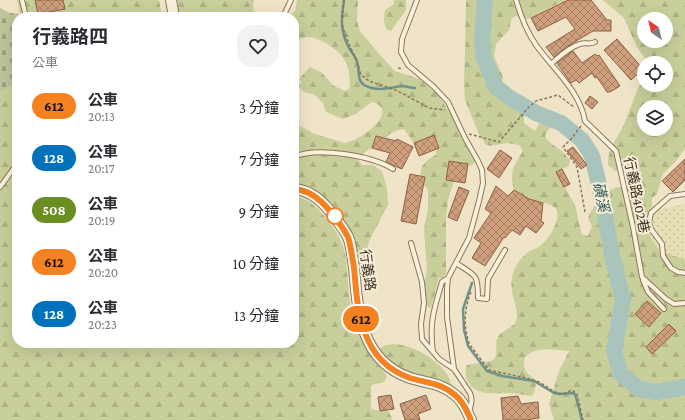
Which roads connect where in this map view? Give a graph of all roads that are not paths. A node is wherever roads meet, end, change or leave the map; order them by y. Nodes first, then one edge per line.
1 (22, 0) edge
2 (171, 0) edge
3 (291, 0) edge
4 (417, 0) edge
5 (516, 0) edge
6 (25, 12) edge
7 (173, 12) edge
8 (285, 12) edge
9 (596, 42) dead end
10 (551, 64) junction
11 (299, 154) edge
12 (393, 169) dead end
13 (12, 171) edge
14 (0, 187) edge
15 (299, 189) edge
16 (685, 194) edge
17 (411, 243) dead end
18 (505, 250) dead end
19 (456, 263) junction
20 (685, 273) edge
21 (642, 277) junction
22 (448, 278) junction
23 (685, 303) edge
24 (664, 310) dead end
25 (433, 352) junction
26 (454, 369) junction
27 (469, 417) edge

1 - 6 lane
2 - 7 street
3 - 8 lane
4 - 19 lane
5 - 10 lane
9 - 10 lane
10 - 21 lane, 行義路402巷
11 - 12 lane
13 - 14 lane
15 - 27 street, 行義路
16 - 20 lane, 行義路402巷
17 - 25 lane
18 - 19 lane
19 - 22 lane
21 - 23 lane
21 - 24 lane, 行義路402巷
22 - 25 lane
22 - 26 lane
25 - 26 lane
26 - 27 lane

